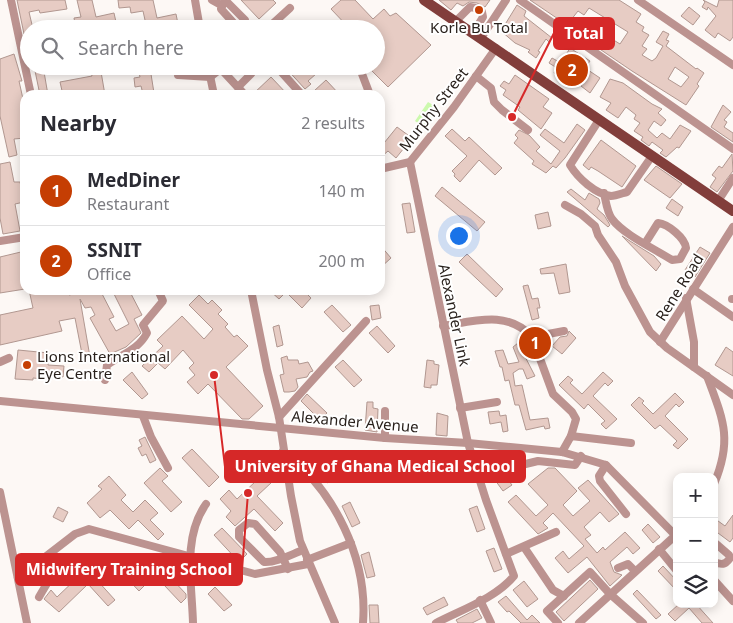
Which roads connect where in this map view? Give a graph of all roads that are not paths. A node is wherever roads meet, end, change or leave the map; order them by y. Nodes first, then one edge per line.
1 (11, 0) edge
2 (195, 0) edge
3 (212, 0) edge
4 (424, 0) edge
5 (506, 0) edge
6 (520, 0) edge
7 (638, 0) edge
8 (221, 5) junction
9 (290, 8) dead end
10 (198, 20) edge
11 (230, 20) edge
12 (245, 20) edge
13 (277, 20) edge
14 (456, 21) junction
15 (477, 35) junction
16 (20, 42) edge
17 (496, 48) junction
18 (733, 66) edge
19 (27, 75) edge
20 (178, 75) dead end
21 (213, 75) edge
22 (229, 75) edge
23 (250, 75) edge
24 (284, 75) edge
25 (362, 75) edge
26 (476, 76) junction
27 (210, 77) junction
28 (238, 87) junction
29 (30, 90) edge
30 (213, 90) edge
31 (241, 90) edge
32 (298, 90) edge
33 (368, 90) edge
34 (600, 120) junction
35 (528, 130) dead end
36 (733, 149) edge
37 (652, 156) junction
38 (410, 162) junction
39 (385, 168) edge
40 (733, 178) edge
41 (604, 193) junction
42 (718, 201) junction
43 (564, 205) dead end
44 (733, 211) edge
45 (733, 227) edge
46 (20, 238) edge
47 (0, 241) edge
48 (646, 242) junction
49 (693, 289) junction
50 (160, 295) edge
51 (252, 295) edge
52 (686, 298) junction
53 (733, 317) edge
54 (366, 321) dead end
55 (443, 326) junction
56 (564, 331) dead end
57 (532, 337) junction
58 (660, 342) junction
59 (9, 358) dead end
60 (0, 362) edge
61 (694, 367) junction
62 (707, 376) junction
63 (105, 380) dead end
64 (733, 395) edge
65 (0, 401) edge
66 (497, 402) dead end
67 (460, 408) junction
68 (386, 411) dead end
69 (143, 416) junction
70 (279, 417) junction
71 (280, 428) junction
72 (571, 436) junction
73 (385, 438) junction
74 (468, 443) junction
75 (631, 443) dead end
76 (731, 448) edge
77 (283, 451) junction
78 (562, 452) junction
79 (581, 456) junction
80 (606, 464) junction
81 (168, 468) dead end
82 (509, 468) dead end
83 (718, 476) edge
84 (0, 497) edge
85 (206, 504) dead end
86 (626, 514) dead end
87 (556, 532) dead end
88 (673, 533) edge
89 (673, 538) edge
90 (351, 543) junction
91 (718, 545) edge
92 (524, 547) junction
93 (658, 549) junction
94 (303, 550) junction
95 (506, 554) junction
96 (190, 557) junction
97 (282, 558) junction
98 (40, 561) junction
99 (308, 562) junction
100 (718, 563) edge
101 (63, 566) dead end
102 (673, 566) edge
103 (618, 568) dead end
104 (288, 569) junction
105 (635, 571) junction
106 (18, 578) junction
107 (49, 580) junction
108 (718, 584) edge
109 (610, 594) junction
110 (564, 596) junction
111 (40, 597) dead end
112 (480, 600) junction
113 (733, 601) edge
114 (27, 623) edge
115 (193, 623) edge
116 (335, 623) edge
117 (363, 623) edge
118 (436, 623) edge
119 (491, 623) edge
120 (558, 623) edge
121 (579, 623) edge
122 (643, 623) edge

1 - 16 street
2 - 10 street
3 - 8 street
4 - 14 main road
5 - 15 street
6 - 36 street
7 - 18 street
8 - 11 street
8 - 12 street
9 - 13 street
14 - 15 main road
14 - 15 street
15 - 17 main road
17 - 26 street, Murphy Street
17 - 34 main road
19 - 29 street
20 - 27 street
21 - 27 street
22 - 28 street
23 - 28 street
24 - 32 street
25 - 33 street
26 - 35 street
26 - 38 street, Murphy Street
27 - 30 street
28 - 31 street
34 - 37 main road
34 - 41 street
37 - 41 street
37 - 42 main road
38 - 39 street, Murphy Street
38 - 55 street, Alexander Link
40 - 42 street
41 - 48 street
42 - 44 main road
43 - 58 street
45 - 49 street, Rene Road
46 - 47 street
48 - 48 street
49 - 52 street, Rene Road
49 - 53 street
50 - 63 street
51 - 70 street
52 - 58 street, Rene Road
52 - 61 street
54 - 70 street
55 - 57 street
55 - 67 street, Alexander Link
56 - 57 street
57 - 72 street
58 - 61 street, Rene Road
59 - 60 street
61 - 62 street, Rene Road
62 - 64 street, Rene Road
62 - 76 street
65 - 69 street, Alexander Avenue
66 - 67 street
67 - 74 street, Alexander Link
68 - 73 street
69 - 71 street, Alexander Avenue
69 - 81 street
70 - 71 street
71 - 73 street, Alexander Avenue
71 - 77 street
72 - 75 street
72 - 78 street
73 - 74 street, Alexander Avenue
74 - 78 street, Alexander Avenue
74 - 95 street, Alexander Link
76 - 83 street
77 - 90 street
77 - 94 street
78 - 79 street, Alexander Avenue
79 - 80 street, Alexander Avenue
79 - 82 street
80 - 86 street
80 - 88 street, Alexander Avenue
84 - 106 street
85 - 96 street
87 - 92 street
89 - 93 street
90 - 99 street
90 - 117 street
91 - 100 street
92 - 95 street
92 - 110 street
93 - 102 street
93 - 105 street
94 - 97 street
94 - 99 street
95 - 112 street, Alexander Link
96 - 98 street
96 - 104 street
96 - 115 street
97 - 97 street
97 - 104 street
98 - 106 street
98 - 107 street
99 - 104 street
99 - 116 street
101 - 107 street
103 - 105 street
105 - 109 street
106 - 114 street
107 - 111 street
108 - 113 street
109 - 110 street
109 - 121 street
109 - 122 street
110 - 120 street
112 - 118 street
112 - 119 street

